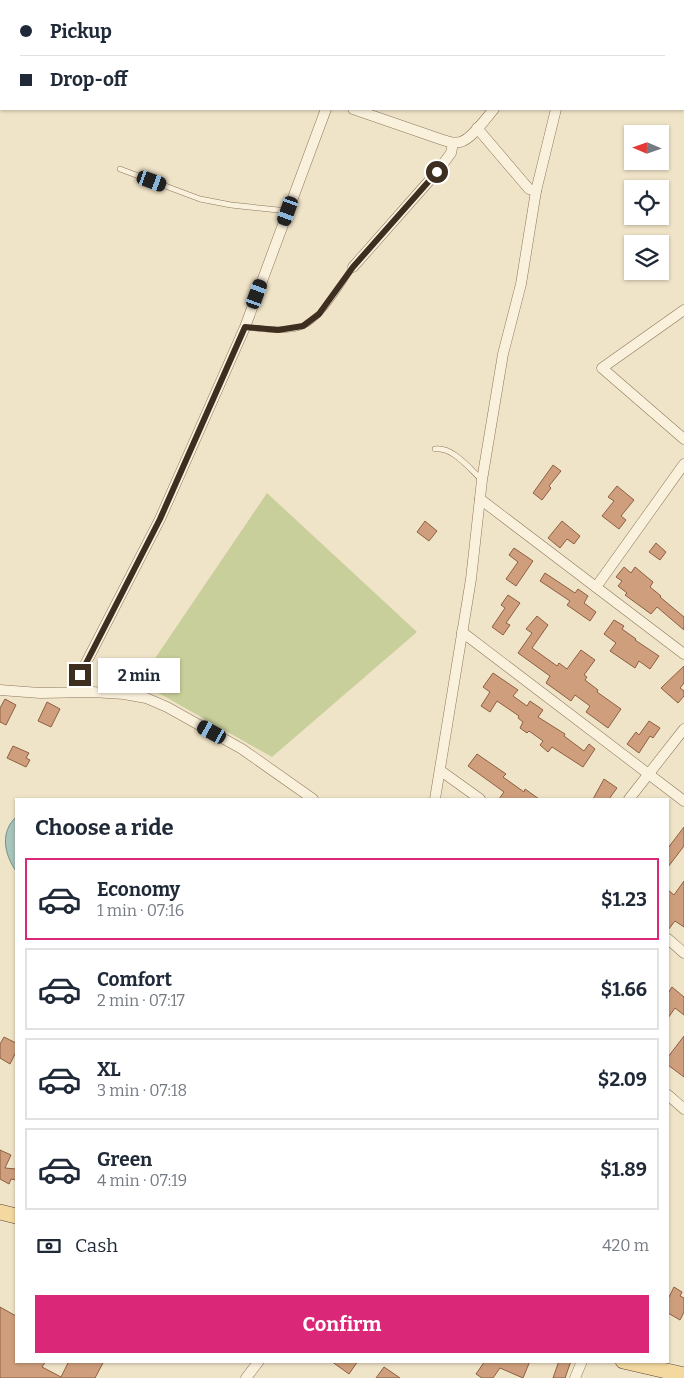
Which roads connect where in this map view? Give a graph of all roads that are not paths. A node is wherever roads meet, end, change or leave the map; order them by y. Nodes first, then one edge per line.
1 (326, 110) edge
2 (356, 110) edge
3 (493, 110) edge
4 (556, 110) edge
5 (477, 128) junction
6 (453, 143) junction
7 (120, 169) dead end
8 (536, 191) junction
9 (288, 211) junction
10 (353, 267) joint
11 (684, 310) edge
12 (245, 327) junction
13 (684, 439) edge
14 (435, 449) dead end
15 (684, 464) edge
16 (482, 480) junction
17 (480, 500) junction
18 (596, 587) junction
19 (462, 632) junction
20 (684, 654) edge
21 (0, 690) edge
22 (71, 692) junction
23 (684, 729) edge
24 (440, 771) junction
25 (648, 774) junction
26 (313, 798) edge
27 (435, 798) edge
28 (479, 798) edge
29 (630, 798) edge
30 (684, 801) edge
31 (669, 941) edge
32 (684, 953) edge
33 (669, 1096) edge
34 (684, 1109) edge
35 (0, 1212) edge
36 (15, 1216) edge
37 (257, 1363) edge
38 (581, 1363) edge
39 (645, 1364) edge
40 (684, 1375) edge
41 (246, 1378) edge
42 (575, 1378) edge

1 - 9 street
2 - 6 street
3 - 5 street
4 - 8 street
5 - 6 street
5 - 8 street
6 - 10 street
7 - 9 lane
8 - 16 street
9 - 12 street
10 - 12 lane
11 - 13 street
12 - 22 street
14 - 16 lane
15 - 18 street
16 - 17 street
17 - 18 street
17 - 19 street
18 - 20 street
19 - 24 street
19 - 25 street
21 - 22 street
22 - 26 street
23 - 25 street
24 - 27 street
24 - 28 street
25 - 29 street
25 - 30 street
31 - 32 street
33 - 34 street
35 - 36 main road
37 - 41 street
38 - 42 street
39 - 40 main road

